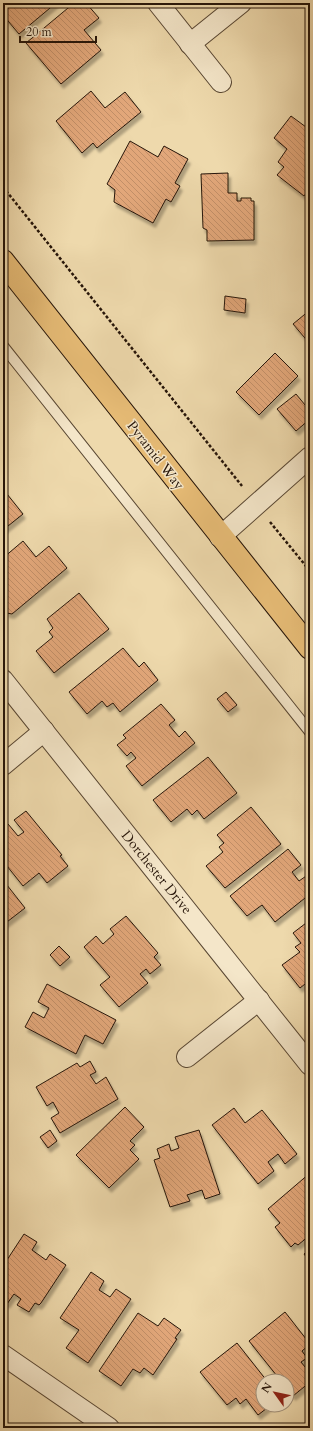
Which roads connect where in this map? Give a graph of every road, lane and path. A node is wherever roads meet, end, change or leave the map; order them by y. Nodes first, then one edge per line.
1 (158, 3) edge
2 (241, 3) edge
3 (190, 44) junction
4 (222, 82) dead end
5 (3, 187) edge
6 (3, 261) edge
7 (3, 346) edge
8 (310, 457) edge
9 (256, 504) junction
10 (220, 536) junction
11 (310, 571) edge
12 (310, 648) edge
13 (3, 680) edge
14 (44, 731) junction
15 (310, 732) edge
16 (3, 765) edge
17 (259, 1000) junction
18 (187, 1057) dead end
19 (310, 1065) edge
20 (3, 1355) edge
21 (109, 1428) edge

1 - 3 street
2 - 3 street
3 - 4 street
5 - 9 path
6 - 10 main road, Pyramid Way
7 - 15 lane
8 - 9 street
9 - 10 street
9 - 11 path
10 - 12 main road, Pyramid Way
13 - 14 street, Dorchester Drive
14 - 16 street
14 - 17 street, Dorchester Drive
17 - 18 street
17 - 19 street, Dorchester Drive
20 - 21 street

